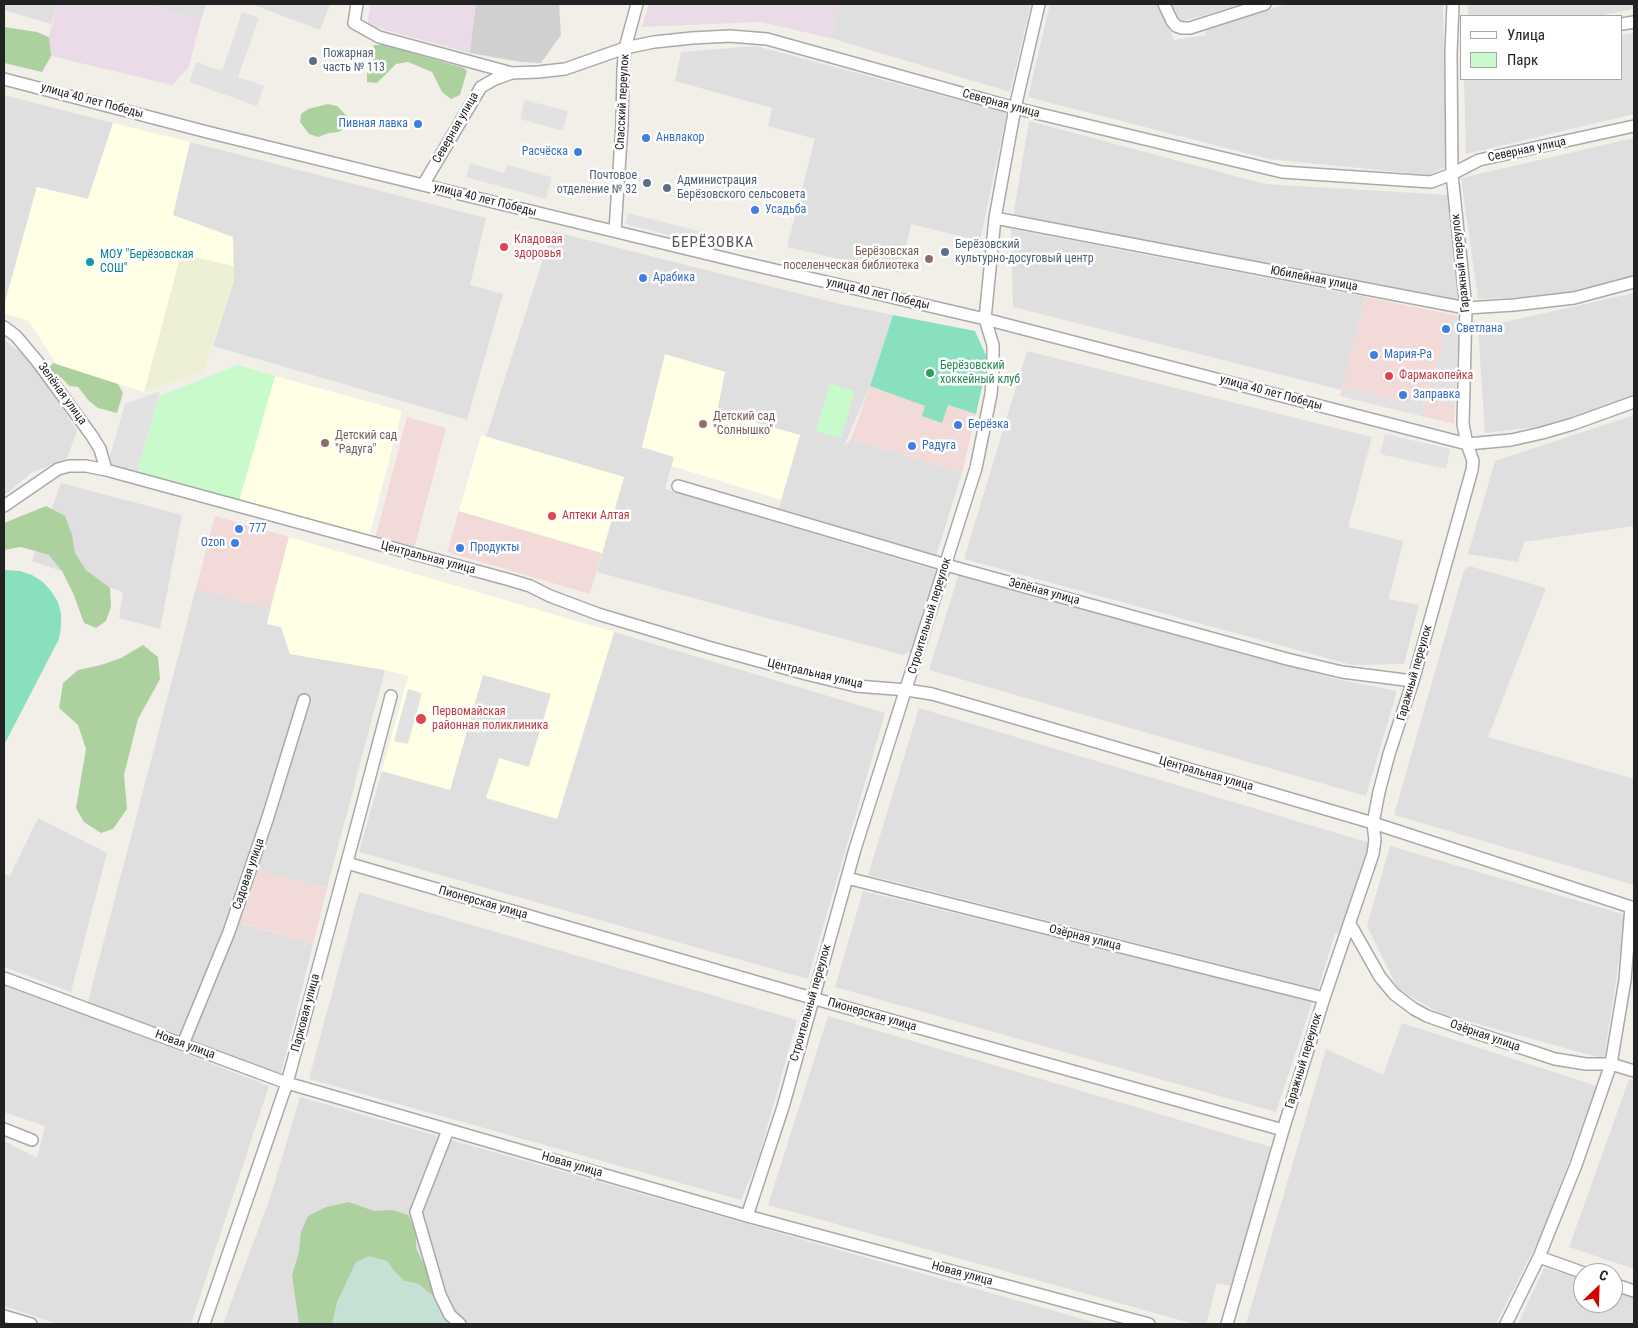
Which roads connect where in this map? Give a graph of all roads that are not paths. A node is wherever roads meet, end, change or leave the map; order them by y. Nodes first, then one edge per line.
1 (357, 4) edge
2 (637, 4) edge
3 (1039, 4) edge
4 (1164, 4) edge
5 (1265, 4) edge
6 (1453, 4) edge
7 (625, 48) junction
8 (1456, 52) edge
9 (512, 73) junction
10 (4, 79) edge
11 (1015, 108) junction
12 (1634, 126) edge
13 (1452, 174) junction
14 (423, 185) junction
15 (995, 218) junction
16 (615, 231) junction
17 (1634, 282) edge
18 (1466, 308) junction
19 (985, 319) junction
20 (4, 327) edge
21 (1634, 402) edge
22 (1467, 444) junction
23 (106, 470) junction
24 (678, 486) dead end
25 (4, 506) edge
26 (946, 565) junction
27 (1413, 681) junction
28 (907, 690) junction
29 (391, 696) dead end
30 (304, 700) dead end
31 (1373, 822) junction
32 (347, 863) junction
33 (847, 878) junction
34 (1633, 908) edge
35 (1350, 924) junction
36 (4, 978) edge
37 (812, 998) junction
38 (1324, 998) junction
39 (183, 1044) junction
40 (1611, 1064) junction
41 (1634, 1071) edge
42 (287, 1083) junction
43 (4, 1129) edge
44 (448, 1130) junction
45 (1283, 1130) junction
46 (32, 1140) dead end
47 (747, 1216) junction
48 (1539, 1257) junction
49 (1573, 1269) edge
50 (4, 1316) edge
51 (31, 1324) edge
52 (204, 1324) edge
53 (460, 1324) edge
54 (1149, 1324) edge
55 (1228, 1324) edge
56 (1506, 1324) edge

1 - 9 street
2 - 7 street, Спасский переулок
3 - 11 street, Строительный переулок
4 - 5 street
6 - 8 street, Гаражный переулок
7 - 9 street, Северная улица
7 - 11 street, Северная улица
7 - 16 street, Спасский переулок
8 - 13 street, Гаражный переулок
9 - 14 street, Северная улица
10 - 14 street, улица 40 лет Победы
11 - 13 street, Северная улица
11 - 15 street, Строительный переулок
12 - 13 street, Северная улица
13 - 18 street, Гаражный переулок
14 - 16 street, улица 40 лет Победы
15 - 18 street, Юбилейная улица
15 - 19 street, Строительный переулок
16 - 19 street, улица 40 лет Победы
17 - 18 street, Юбилейная улица
18 - 22 street, Гаражный переулок
19 - 22 street, улица 40 лет Победы
19 - 26 street, Строительный переулок
20 - 23 street, Зелёная улица
21 - 22 street, улица 40 лет Победы
22 - 27 street, Гаражный переулок
23 - 25 street, Центральная улица
23 - 28 street, Центральная улица
24 - 26 street, Зелёная улица
26 - 27 street, Зелёная улица
26 - 28 street, Строительный переулок
27 - 31 street, Гаражный переулок
28 - 31 street, Центральная улица
28 - 33 street, Строительный переулок
29 - 32 street, Парковая улица
30 - 39 street, Садовая улица
31 - 34 street, Центральная улица
31 - 35 street, Гаражный переулок
32 - 37 street, Пионерская улица
32 - 42 street, Парковая улица
33 - 37 street, Строительный переулок
33 - 38 street, Озёрная улица
34 - 40 street
35 - 38 street, Гаражный переулок
35 - 40 street, Озёрная улица
36 - 39 street, Новая улица
37 - 45 street, Пионерская улица
37 - 47 street, Строительный переулок
38 - 45 street, Гаражный переулок
39 - 42 street, Новая улица
40 - 41 street, Озёрная улица
40 - 48 street
42 - 44 street, Новая улица
42 - 52 street, Парковая улица
43 - 46 street
44 - 47 street, Новая улица
44 - 53 street
45 - 55 street, Гаражный переулок
47 - 54 street, Новая улица
48 - 49 street
48 - 56 street
50 - 51 street

